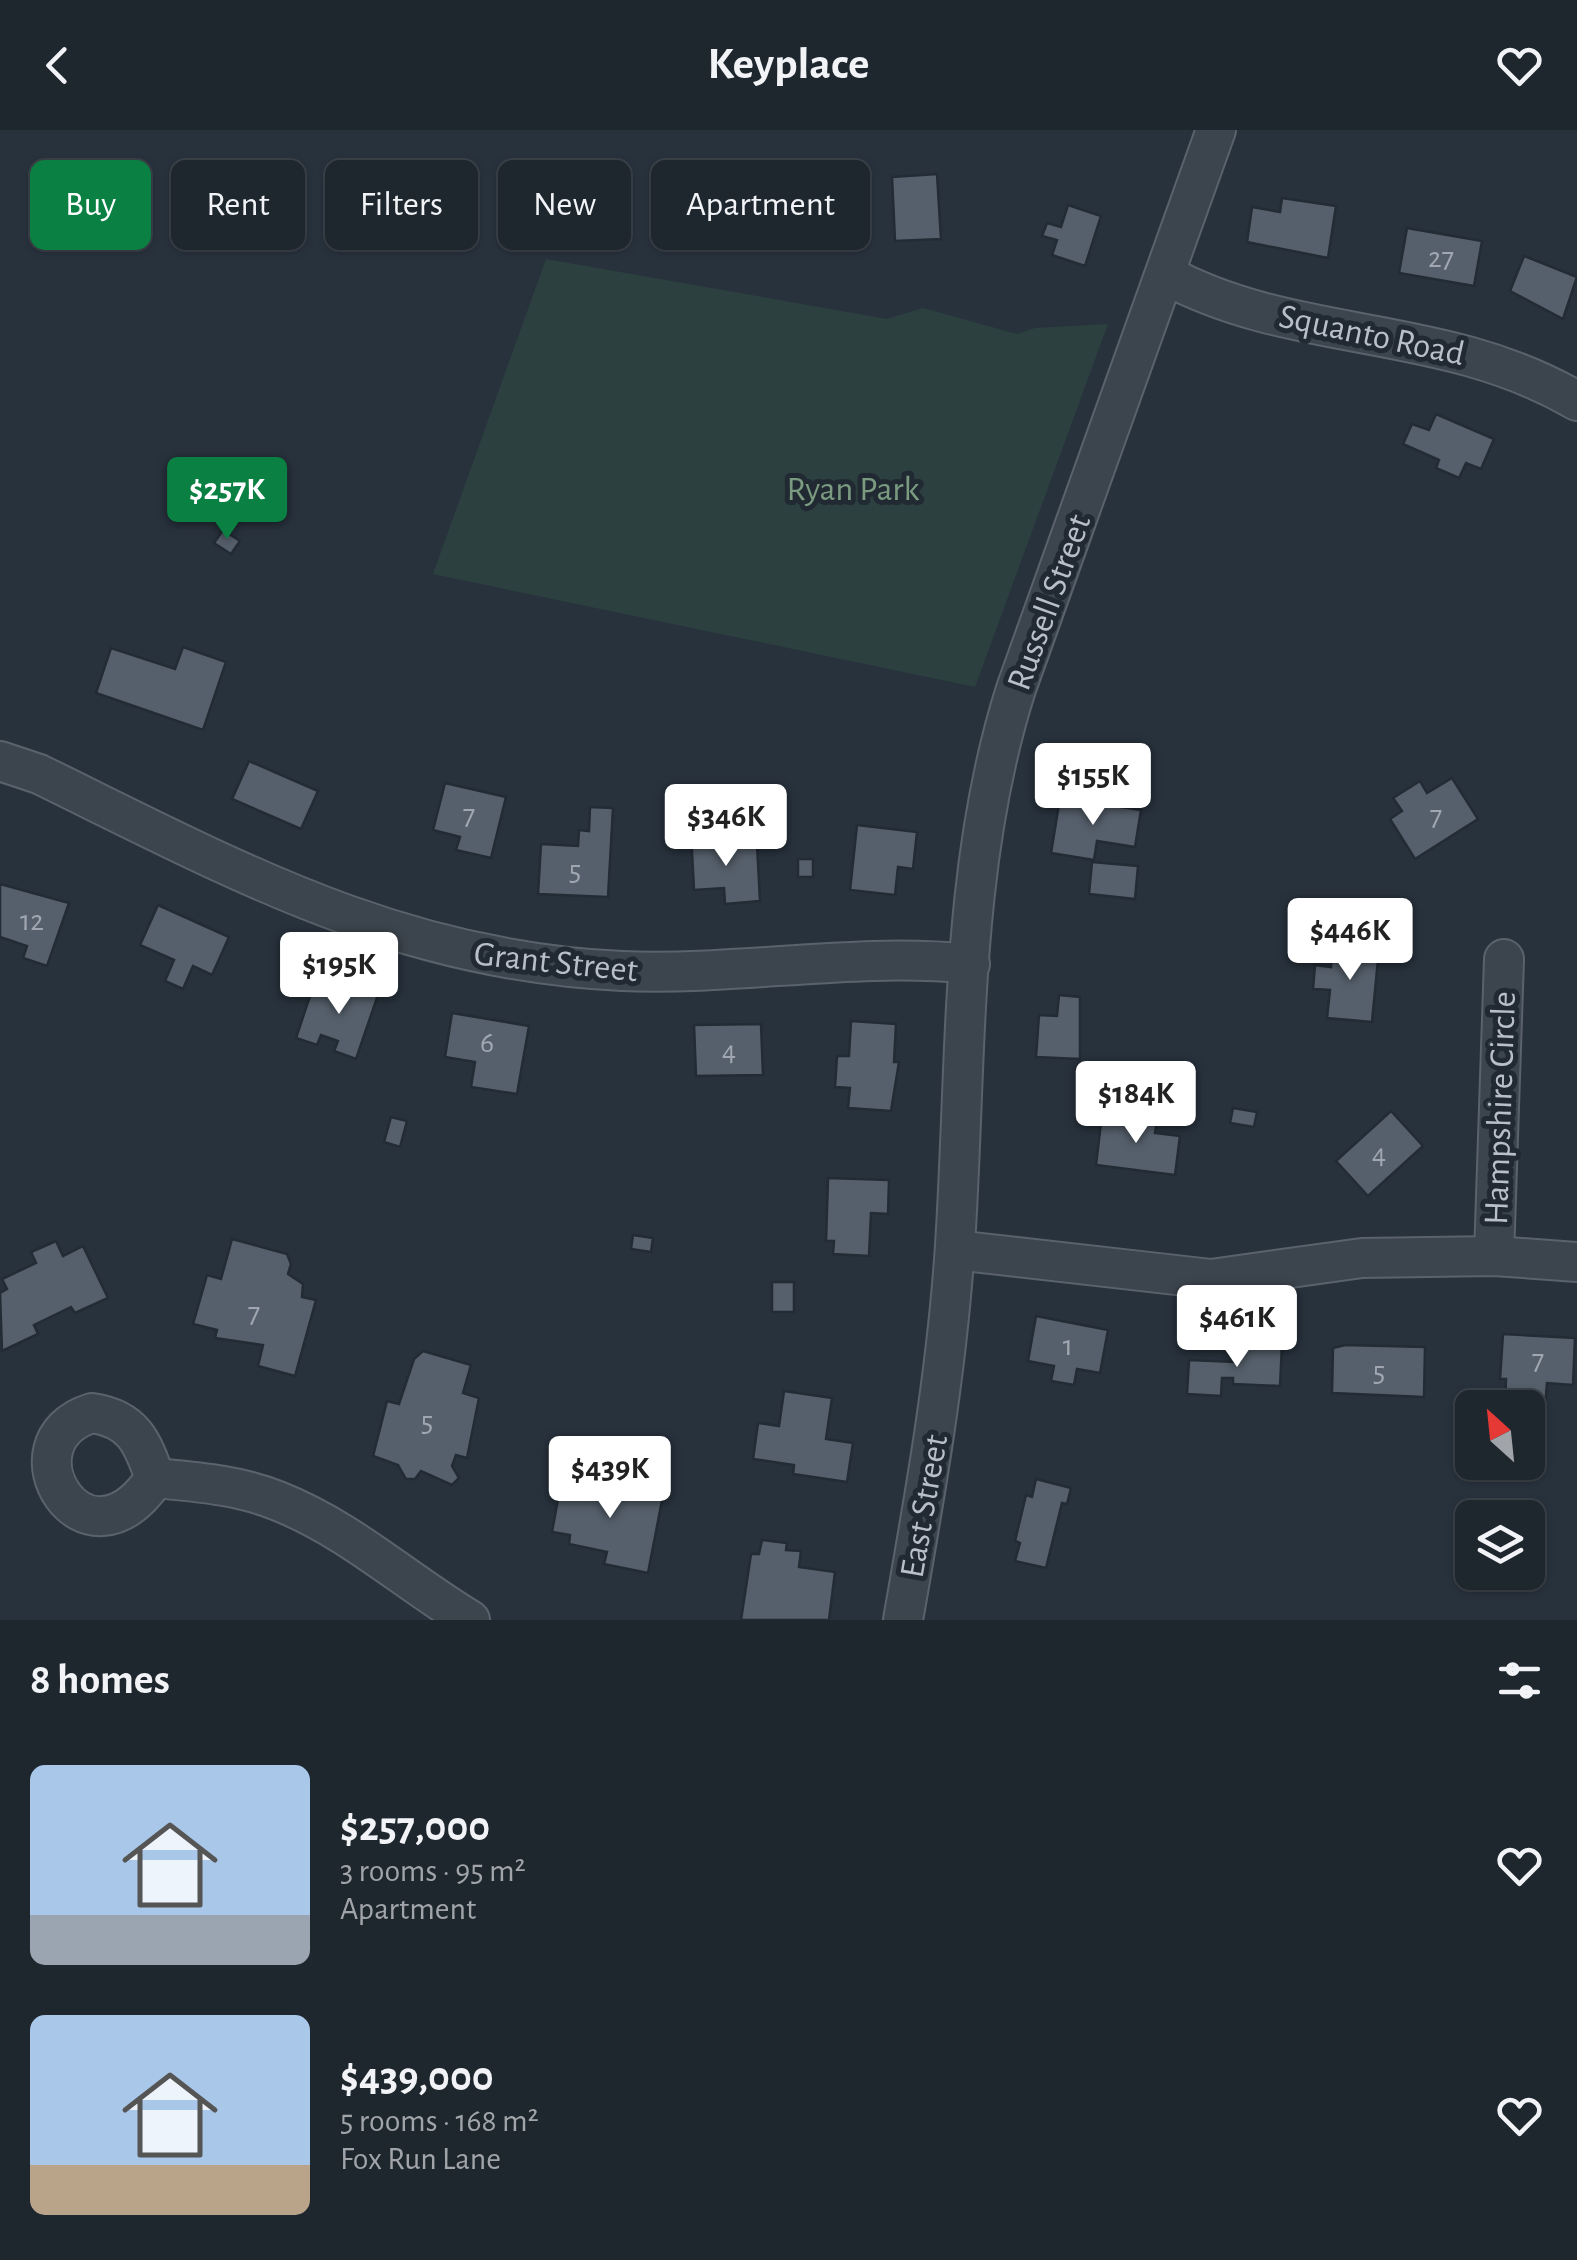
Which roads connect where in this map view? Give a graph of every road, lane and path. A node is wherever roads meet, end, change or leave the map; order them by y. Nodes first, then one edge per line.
1 (1216, 130) edge
2 (1166, 274) junction
3 (1577, 400) edge
4 (0, 761) edge
5 (1504, 959) dead end
6 (970, 964) junction
7 (955, 1250) junction
8 (1494, 1256) junction
9 (1577, 1262) edge
10 (942, 1392) joint
11 (155, 1478) dead end
12 (470, 1620) edge
13 (904, 1620) edge

1 - 2 street, Russell Street
2 - 3 street, Squanto Road
2 - 6 street, Russell Street
4 - 6 street, Grant Street
5 - 8 street, Hampshire Circle
6 - 7 street, Russell Street
7 - 8 street
7 - 10 street, Russell Street
8 - 9 street
10 - 13 street, East Street
11 - 12 street

